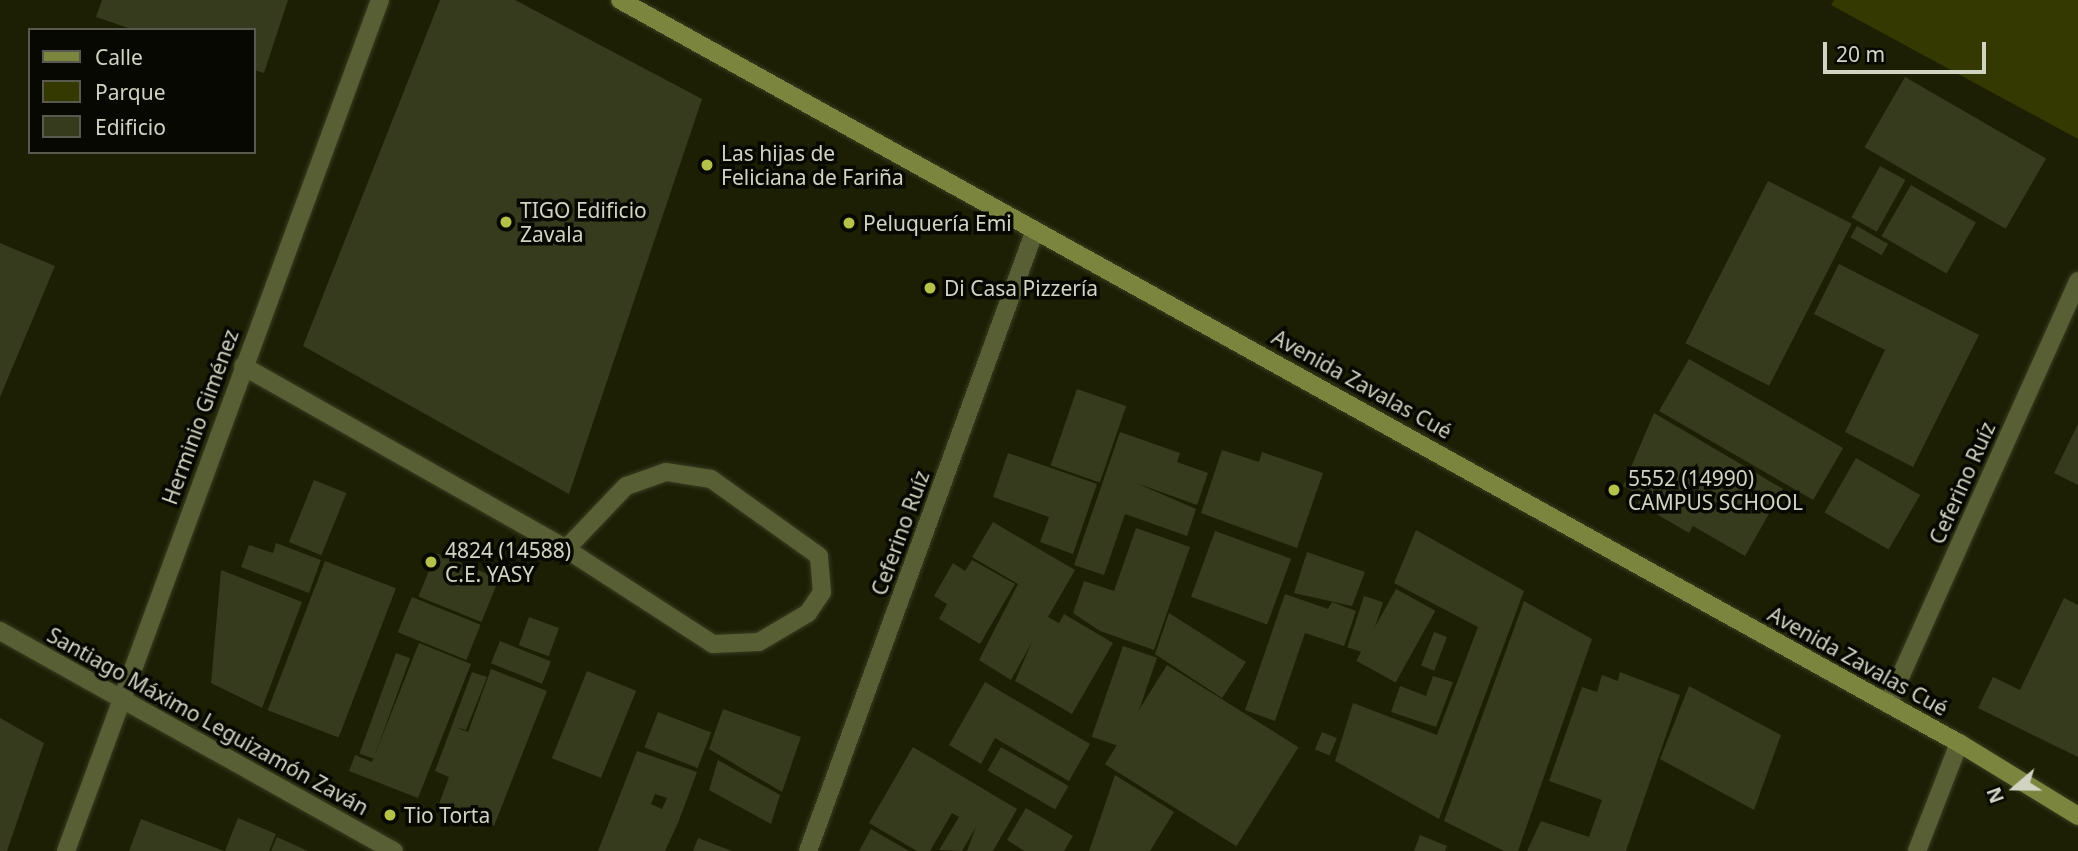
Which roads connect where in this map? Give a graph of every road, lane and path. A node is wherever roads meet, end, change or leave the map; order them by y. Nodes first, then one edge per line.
1 (380, 0) edge
2 (621, 0) edge
3 (1035, 230) junction
4 (2078, 281) edge
5 (243, 366) junction
6 (566, 550) junction
7 (0, 631) edge
8 (120, 698) junction
9 (1888, 704) junction
10 (1959, 743) junction
11 (2078, 816) edge
12 (66, 851) edge
13 (394, 851) edge
14 (808, 851) edge
15 (1917, 851) edge

1 - 5 street, Herminio Giménez
2 - 3 main road, Avenida Zavalas Cué
3 - 9 main road, Avenida Zavalas Cué
3 - 14 street, Ceferino Ruíz
4 - 9 street, Ceferino Ruíz
5 - 6 street
5 - 8 street, Herminio Giménez
6 - 6 street
7 - 8 street, Santiago Máximo Leguizamón Zaván
8 - 12 street, Herminio Giménez
8 - 13 street, Santiago Máximo Leguizamón Zaván
9 - 10 main road, Avenida Zavalas Cué
10 - 11 main road, Avenida Zavalas Cué
10 - 15 street

